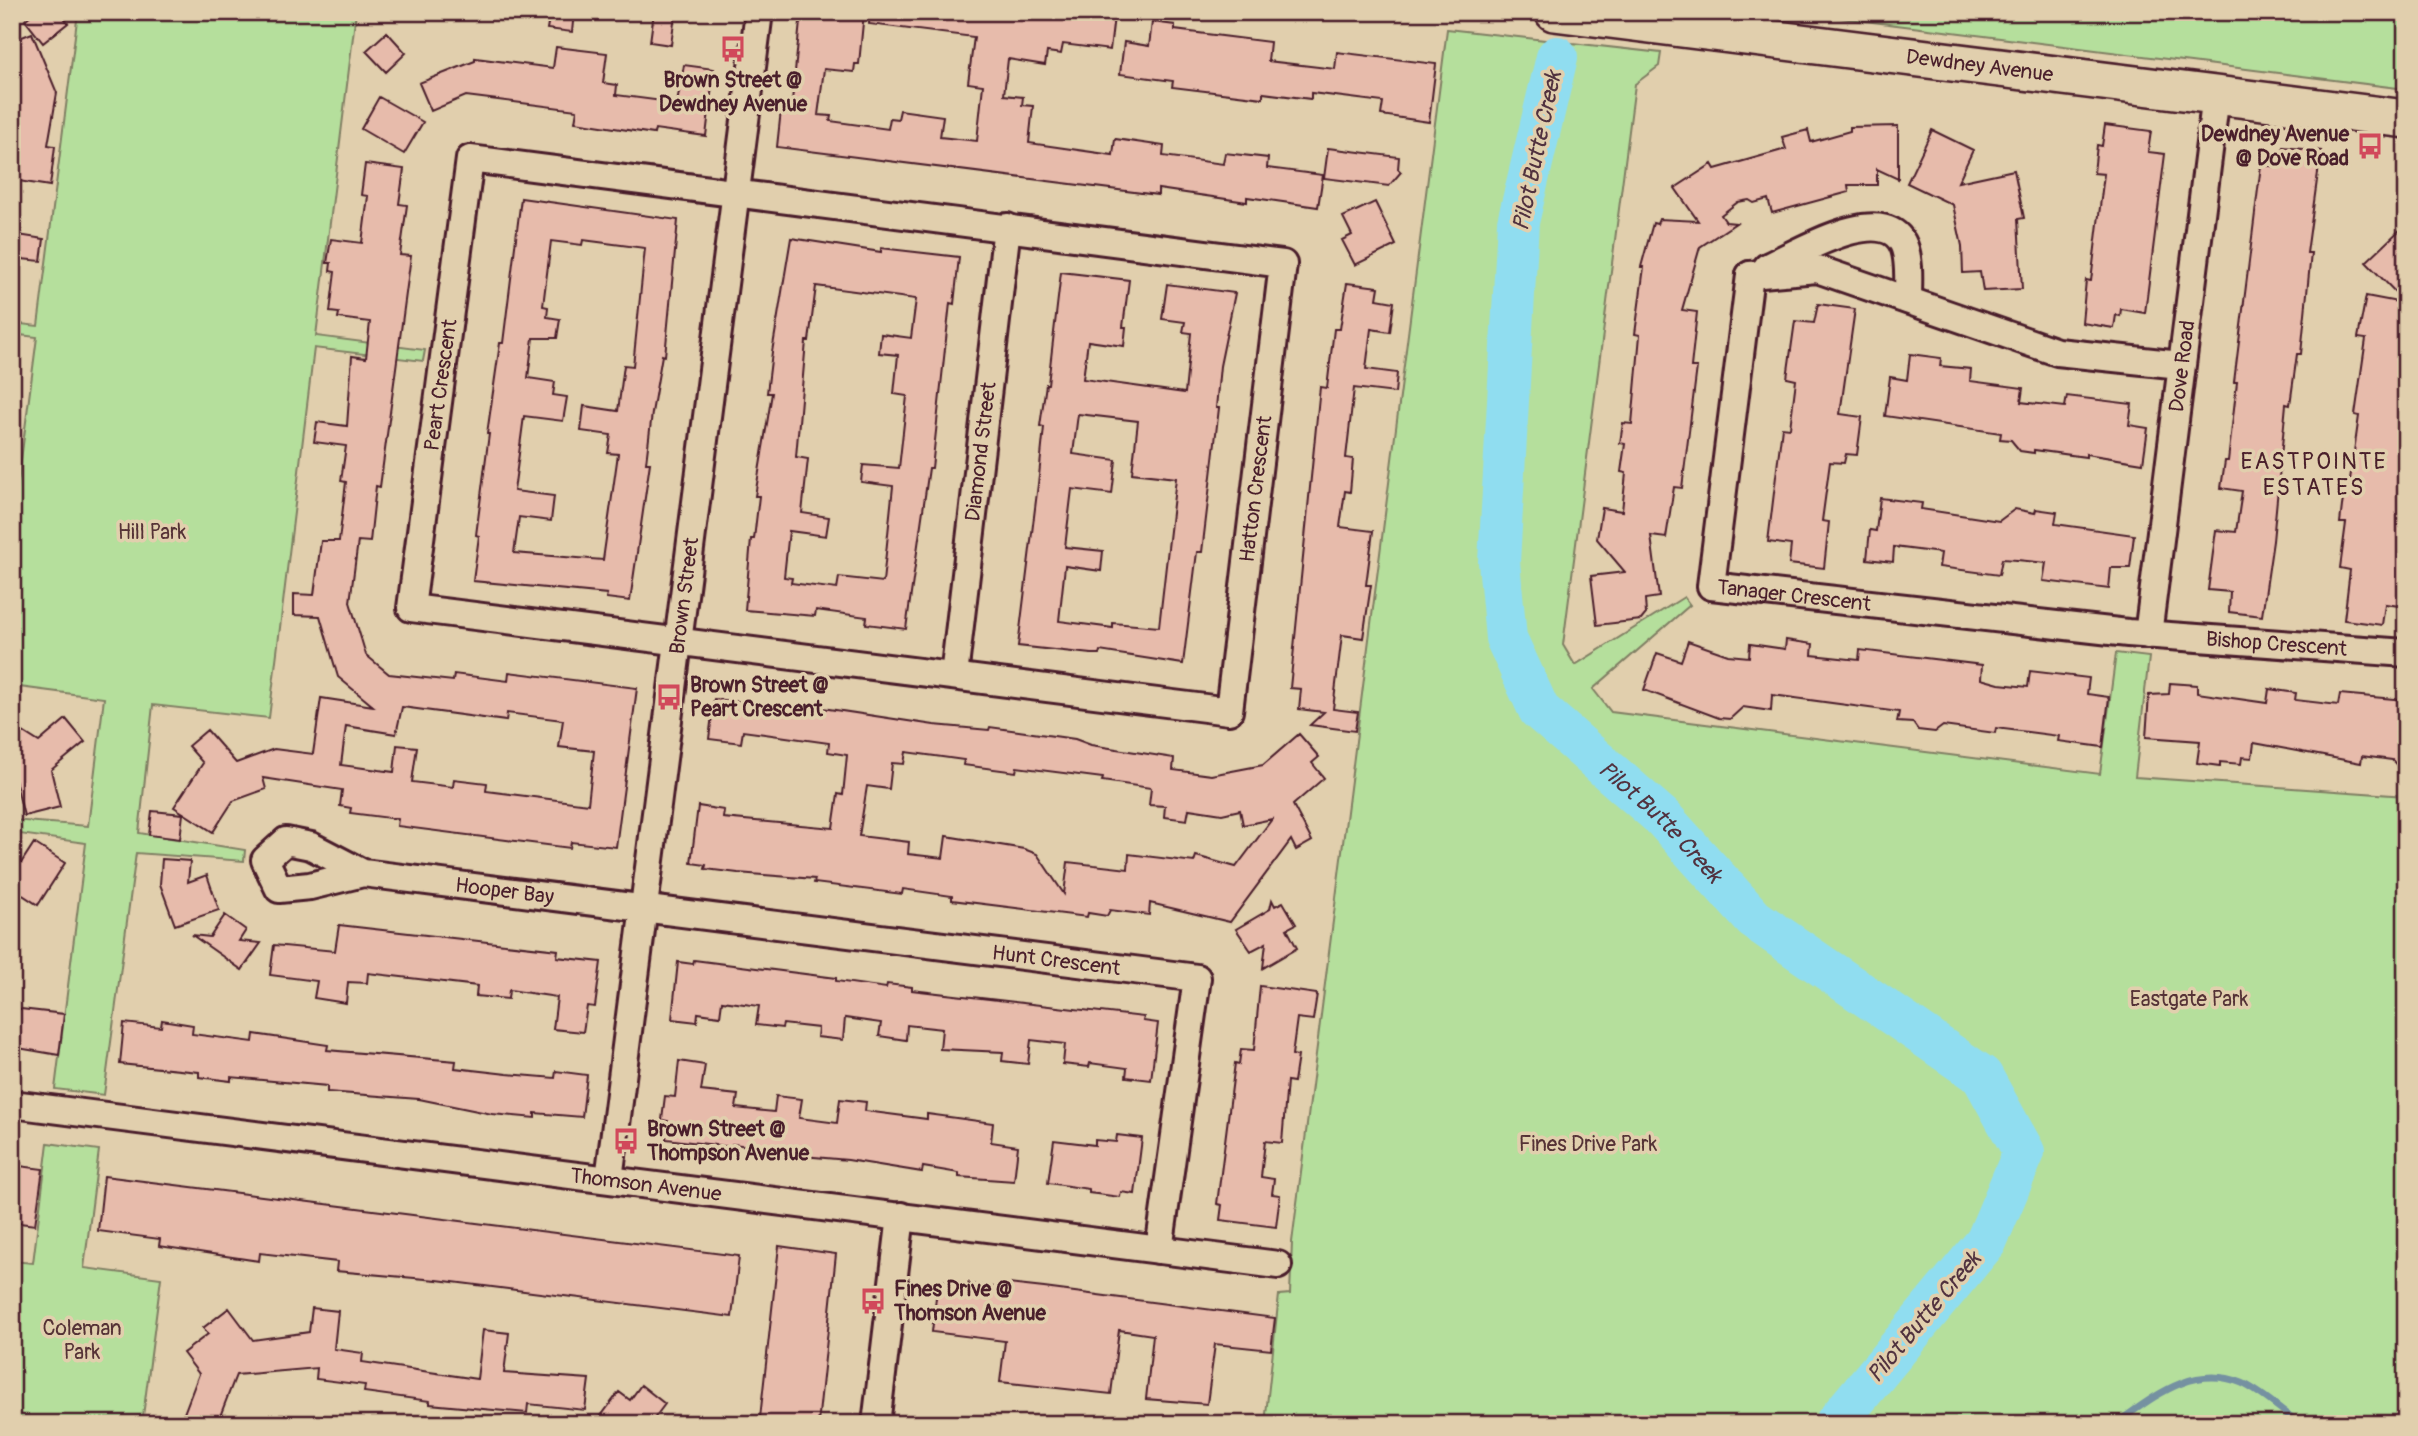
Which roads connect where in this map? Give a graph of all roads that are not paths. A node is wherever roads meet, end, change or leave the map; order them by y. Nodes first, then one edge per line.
1 (760, 12) edge
2 (1554, 12) edge
3 (2216, 95) junction
4 (2406, 119) edge
5 (736, 193) junction
6 (1007, 227) junction
7 (1749, 275) junction
8 (1908, 300) junction
9 (2181, 365) junction
10 (2148, 635) junction
11 (679, 643) junction
12 (2406, 653) edge
13 (954, 676) junction
14 (363, 873) dead end
15 (644, 911) junction
16 (12, 1104) edge
17 (609, 1179) junction
18 (901, 1216) junction
19 (1158, 1250) junction
20 (1278, 1265) dead end
21 (876, 1424) edge

1 - 5 street, Brown Street
2 - 3 street, Dewdney Avenue
3 - 4 street, Dewdney Avenue
3 - 9 street, Dove Road
5 - 6 street, Hatton Crescent
5 - 11 street, Brown Street
5 - 11 street, Peart Crescent
6 - 13 street, Diamond Street
6 - 13 street, Hatton Crescent
7 - 8 street
7 - 8 street
7 - 10 street, Tanager Crescent
8 - 9 street
9 - 10 street, Dove Road
10 - 12 street, Bishop Crescent
11 - 13 street, Hatton Crescent
11 - 15 street, Brown Street
14 - 15 street, Hooper Bay
15 - 17 street, Brown Street
15 - 19 street, Hunt Crescent
16 - 17 street, Thomson Avenue
17 - 18 street, Thomson Avenue
18 - 19 street, Thomson Avenue
18 - 21 street
19 - 20 street, Thomson Avenue

